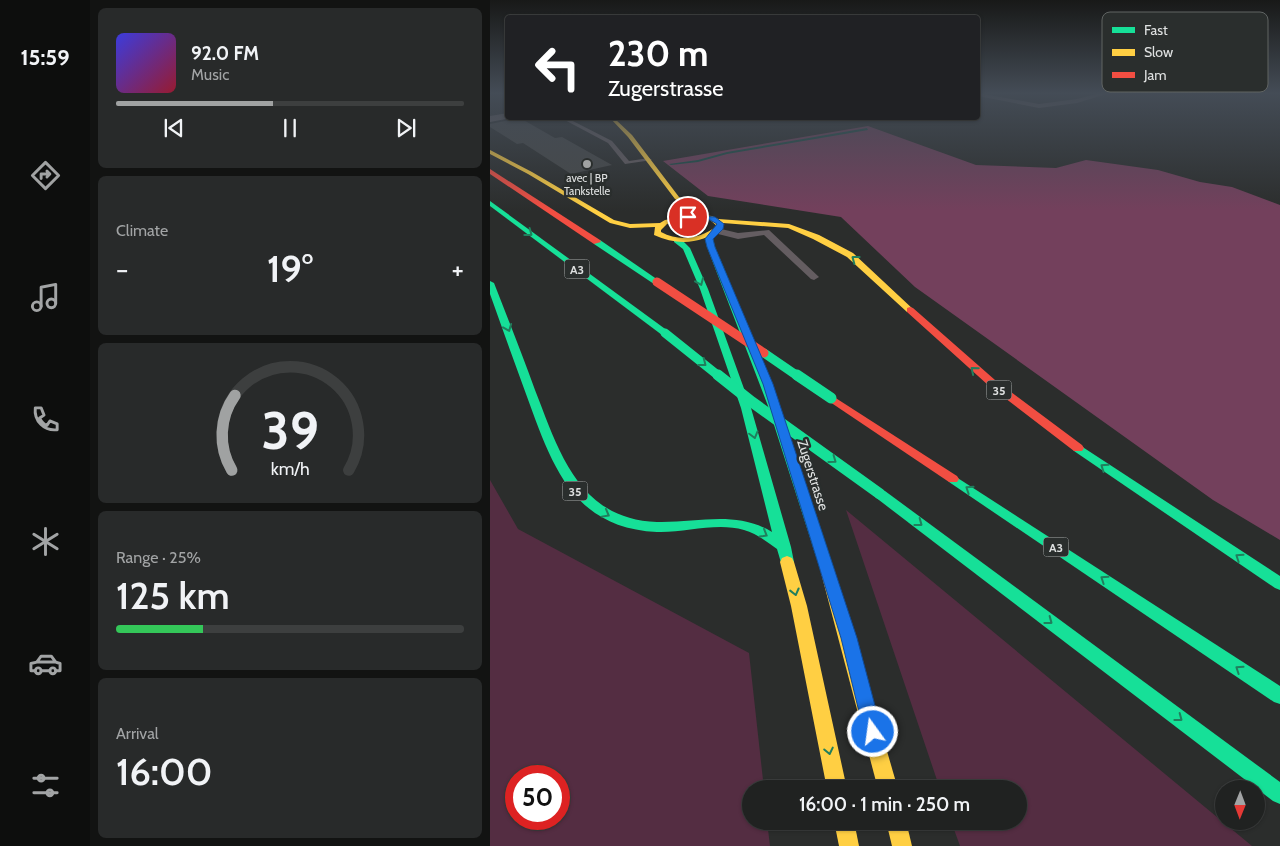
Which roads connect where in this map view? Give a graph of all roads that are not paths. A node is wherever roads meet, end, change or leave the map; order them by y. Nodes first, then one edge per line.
1 (590, 131) edge
2 (625, 131) edge
3 (490, 152) edge
4 (649, 160) junction
5 (490, 171) edge
6 (677, 198) junction
7 (490, 204) edge
8 (696, 216) junction
9 (679, 218) junction
10 (660, 225) junction
11 (715, 229) junction
12 (677, 240) junction
13 (814, 277) dead end
14 (490, 283) edge
15 (784, 547) junction
16 (1280, 584) edge
17 (1280, 696) edge
18 (835, 780) edge
19 (886, 780) edge
20 (1280, 794) edge
21 (846, 830) edge
22 (898, 830) edge
23 (849, 846) edge
24 (902, 846) edge

1 - 4 lane
2 - 4 main road
3 - 10 main road
4 - 6 main road
17 -> 5 main road, A3, bridge
6 - 8 main road
6 - 9 main road
7 -> 20 main road, A3, bridge
8 - 9 main road
8 - 11 main road
9 - 10 main road
10 - 12 main road
11 - 12 main road
11 - 13 lane
16 -> 11 main road, 35
11 - 19 main road, Zugerstrasse
12 -> 15 main road
14 -> 15 main road, 35
15 -> 18 main road
21 - 23 main road
22 - 24 main road

